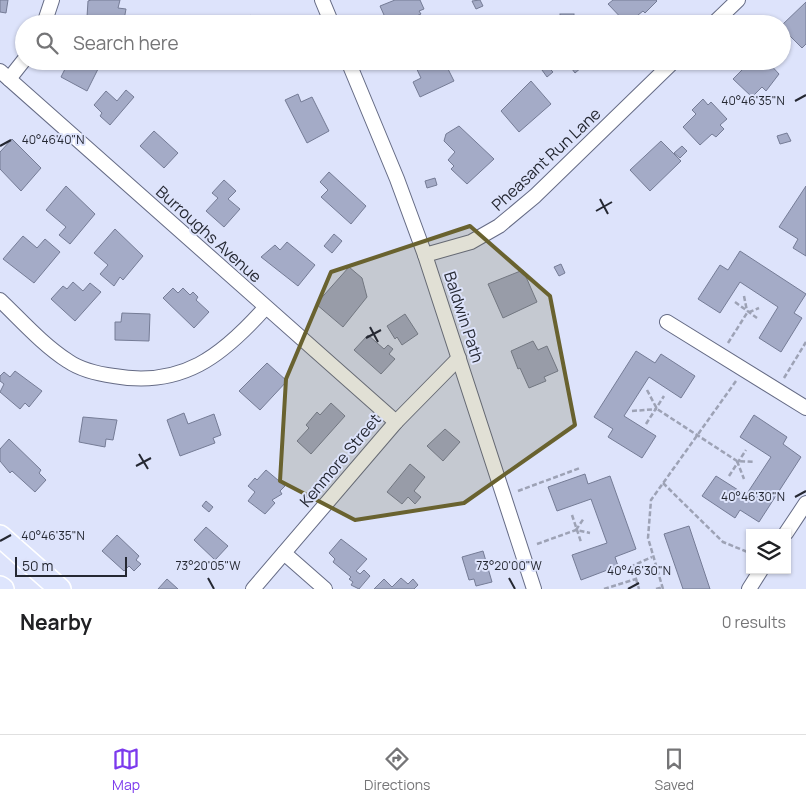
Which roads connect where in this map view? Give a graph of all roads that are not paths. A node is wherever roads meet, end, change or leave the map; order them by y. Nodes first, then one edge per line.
1 (52, 0) edge
2 (322, 0) edge
3 (738, 0) edge
4 (47, 15) edge
5 (328, 15) edge
6 (722, 15) edge
7 (15, 67) edge
8 (352, 70) edge
9 (665, 70) edge
10 (4, 75) edge
11 (425, 255) junction
12 (0, 300) edge
13 (265, 308) junction
14 (667, 322) dead end
15 (459, 358) junction
16 (806, 408) edge
17 (396, 422) junction
18 (806, 503) edge
19 (789, 529) edge
20 (0, 536) edge
21 (284, 553) junction
22 (758, 574) edge
23 (60, 589) edge
24 (253, 589) edge
25 (325, 589) edge
26 (534, 589) edge
27 (749, 589) edge

1 - 4 street
2 - 5 street
3 - 6 street
7 - 10 street
8 - 11 street, Baldwin Path
9 - 11 street, Pheasant Run Lane
10 - 13 street, Burroughs Avenue
11 - 15 street, Baldwin Path
12 - 13 street
13 - 17 street, Burroughs Avenue
14 - 16 street
15 - 17 street, Kenmore Street
15 - 26 street, Baldwin Path
17 - 21 street, Kenmore Street
18 - 19 street
20 - 23 main road
21 - 24 street, Kenmore Street
21 - 25 street
22 - 27 street

